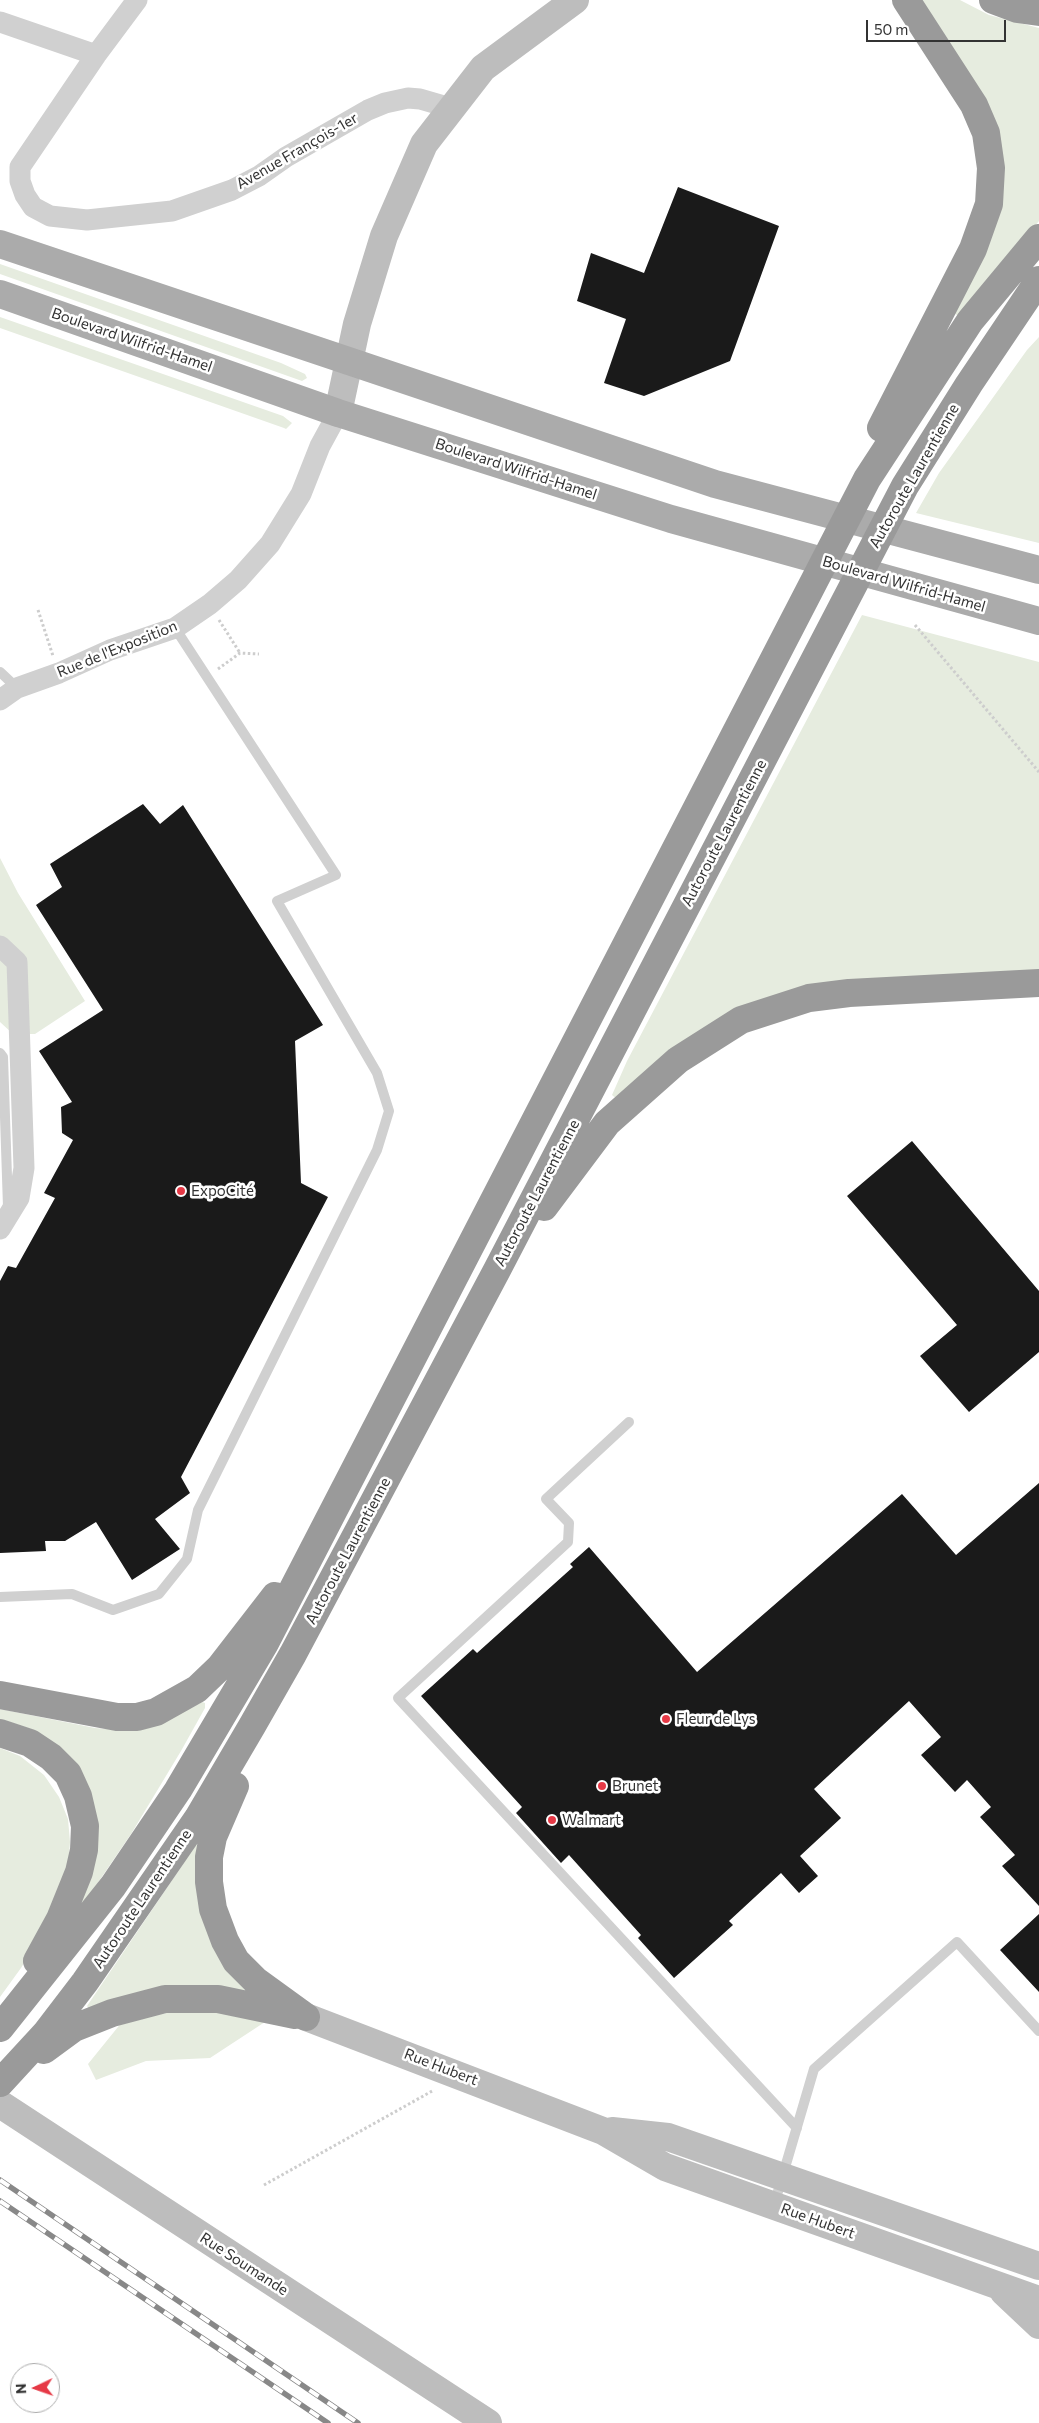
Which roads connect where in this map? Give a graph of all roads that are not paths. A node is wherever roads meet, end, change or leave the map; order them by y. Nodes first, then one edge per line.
1 (137, 0) edge
2 (575, 0) edge
3 (906, 0) edge
4 (993, 0) edge
5 (1039, 12) edge
6 (0, 22) edge
7 (96, 55) junction
8 (451, 108) junction
9 (1039, 238) edge
10 (0, 244) edge
11 (1039, 280) edge
12 (0, 294) edge
13 (1039, 312) edge
14 (1000, 336) junction
15 (350, 362) junction
16 (338, 413) junction
17 (867, 479) junction
18 (1039, 570) edge
19 (1039, 621) edge
20 (175, 628) junction
21 (0, 672) edge
22 (17, 688) junction
23 (0, 700) edge
24 (0, 946) edge
25 (1039, 983) edge
26 (0, 1053) edge
27 (0, 1229) edge
28 (496, 1270) junction
29 (629, 1422) dead end
30 (315, 1546) junction
31 (0, 1597) edge
32 (0, 1695) edge
33 (252, 1726) junction
34 (0, 1733) edge
35 (306, 2017) junction
36 (0, 2027) edge
37 (1039, 2031) edge
38 (3, 2080) edge
39 (0, 2104) edge
40 (797, 2128) junction
41 (603, 2130) junction
42 (783, 2178) junction
43 (774, 2206) junction
44 (1039, 2266) edge
45 (998, 2286) junction
46 (1039, 2300) edge
47 (1039, 2325) edge
48 (488, 2423) edge

1 - 7 street, Avenue François-1er
2 - 8 street
3 - 17 highway
4 - 5 highway
6 - 7 street
7 - 8 street, Avenue François-1er
8 - 15 street
9 - 17 highway, Autoroute Laurentienne
10 - 15 main road
11 - 14 highway, Autoroute Laurentienne
12 - 16 main road, Boulevard Wilfrid-Hamel
13 - 14 highway
14 - 28 highway, Autoroute Laurentienne
15 - 16 street
15 - 18 main road
16 - 19 main road, Boulevard Wilfrid-Hamel
16 - 20 street, Rue de l'Exposition
17 - 30 highway, Autoroute Laurentienne
20 - 22 street, Rue de l'Exposition
20 - 31 lane
21 - 22 lane
22 - 23 street, Rue de l'Exposition
24 - 27 street
25 - 28 highway
26 - 27 lane
28 - 33 highway, Autoroute Laurentienne
29 - 40 lane
30 - 32 highway
30 - 36 highway, Autoroute Laurentienne
33 - 35 highway
33 - 38 highway, Autoroute Laurentienne
34 - 36 highway
35 - 38 highway
35 - 41 street, Rue Hubert
37 - 40 lane
39 - 48 street, Rue Soumande
40 - 42 lane
41 - 42 street, Rue Hubert
41 - 43 street, Rue Hubert
42 - 43 lane
42 - 44 street, Rue Hubert
43 - 45 street, Rue Hubert
45 - 46 street, Rue Hubert
45 - 47 street

